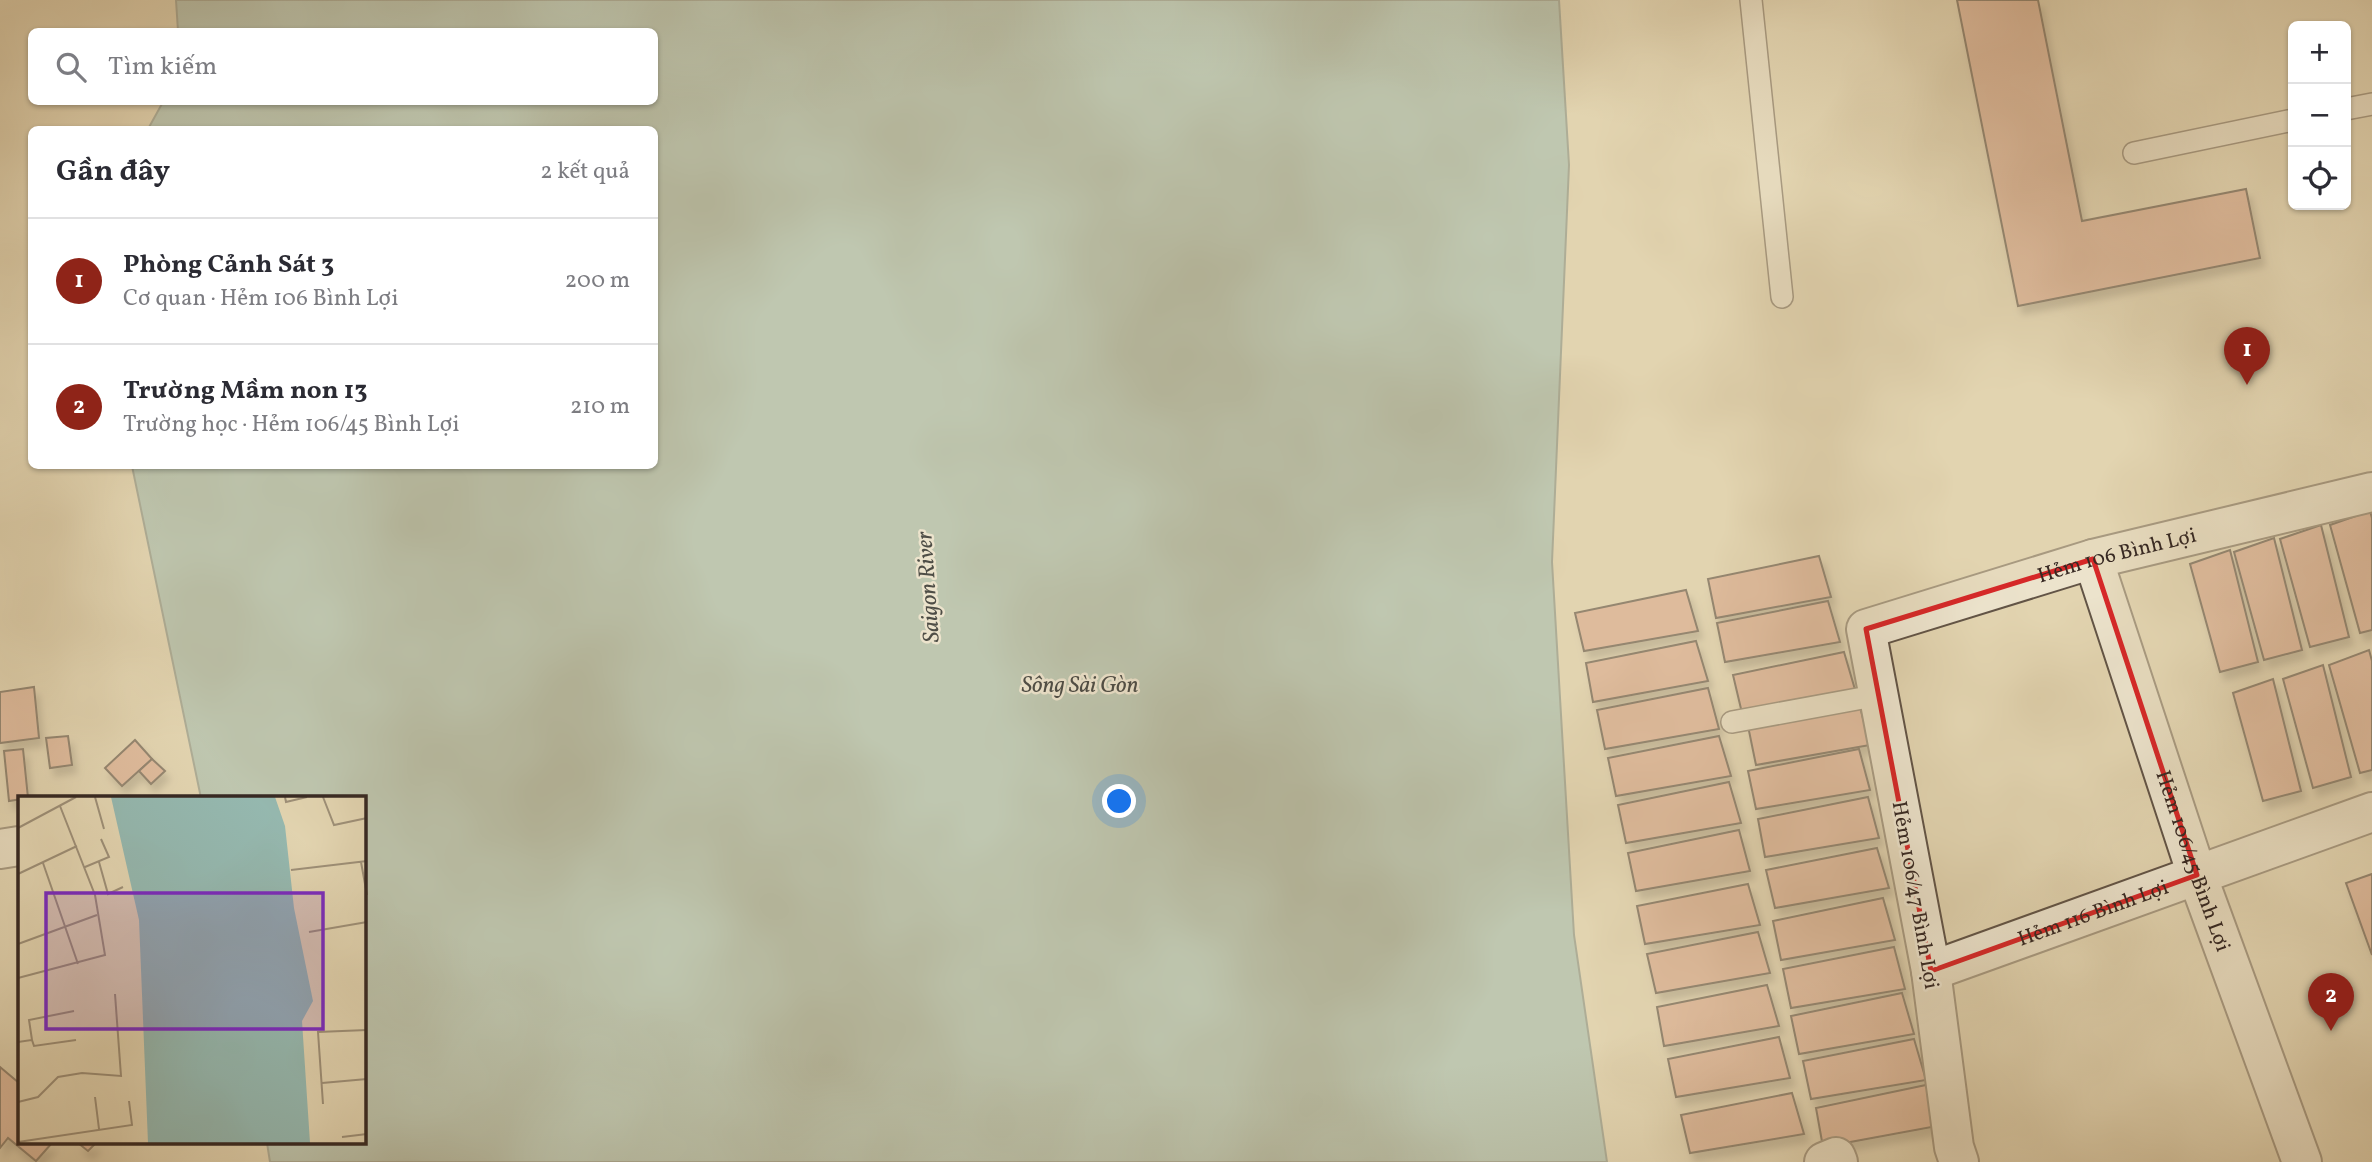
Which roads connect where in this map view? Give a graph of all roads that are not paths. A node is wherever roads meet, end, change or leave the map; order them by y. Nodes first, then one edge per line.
1 (1751, 0) edge
2 (2372, 104) edge
3 (2351, 108) edge
4 (2288, 121) edge
5 (2134, 153) dead end
6 (1782, 297) dead end
7 (2372, 492) edge
8 (2093, 559) junction
9 (1866, 629) joint
10 (1879, 695) junction
11 (1732, 722) dead end
12 (2372, 813) edge
13 (18, 846) edge
14 (0, 849) edge
15 (2197, 875) junction
16 (1931, 971) junction
17 (1824, 1162) edge
18 (1838, 1162) edge
19 (1959, 1162) edge
20 (2302, 1162) edge

1 - 6 lane
2 - 3 lane
4 - 5 lane
7 - 8 street, Hẻm 106 Bình Lợi
8 - 9 street, Hẻm 106 Bình Lợi
8 - 15 street, Hẻm 106/45 Bình Lợi
9 - 10 street, Hẻm 106/47 Bình Lợi
10 - 11 lane
10 - 16 street, Hẻm 106/47 Bình Lợi
12 - 15 street, Hẻm 116 Bình Lợi
13 - 14 street
15 - 16 street, Hẻm 116 Bình Lợi
15 - 20 street, Hẻm 106/45 Bình Lợi
16 - 19 street, Hẻm 106/47 Bình Lợi
17 - 18 street

